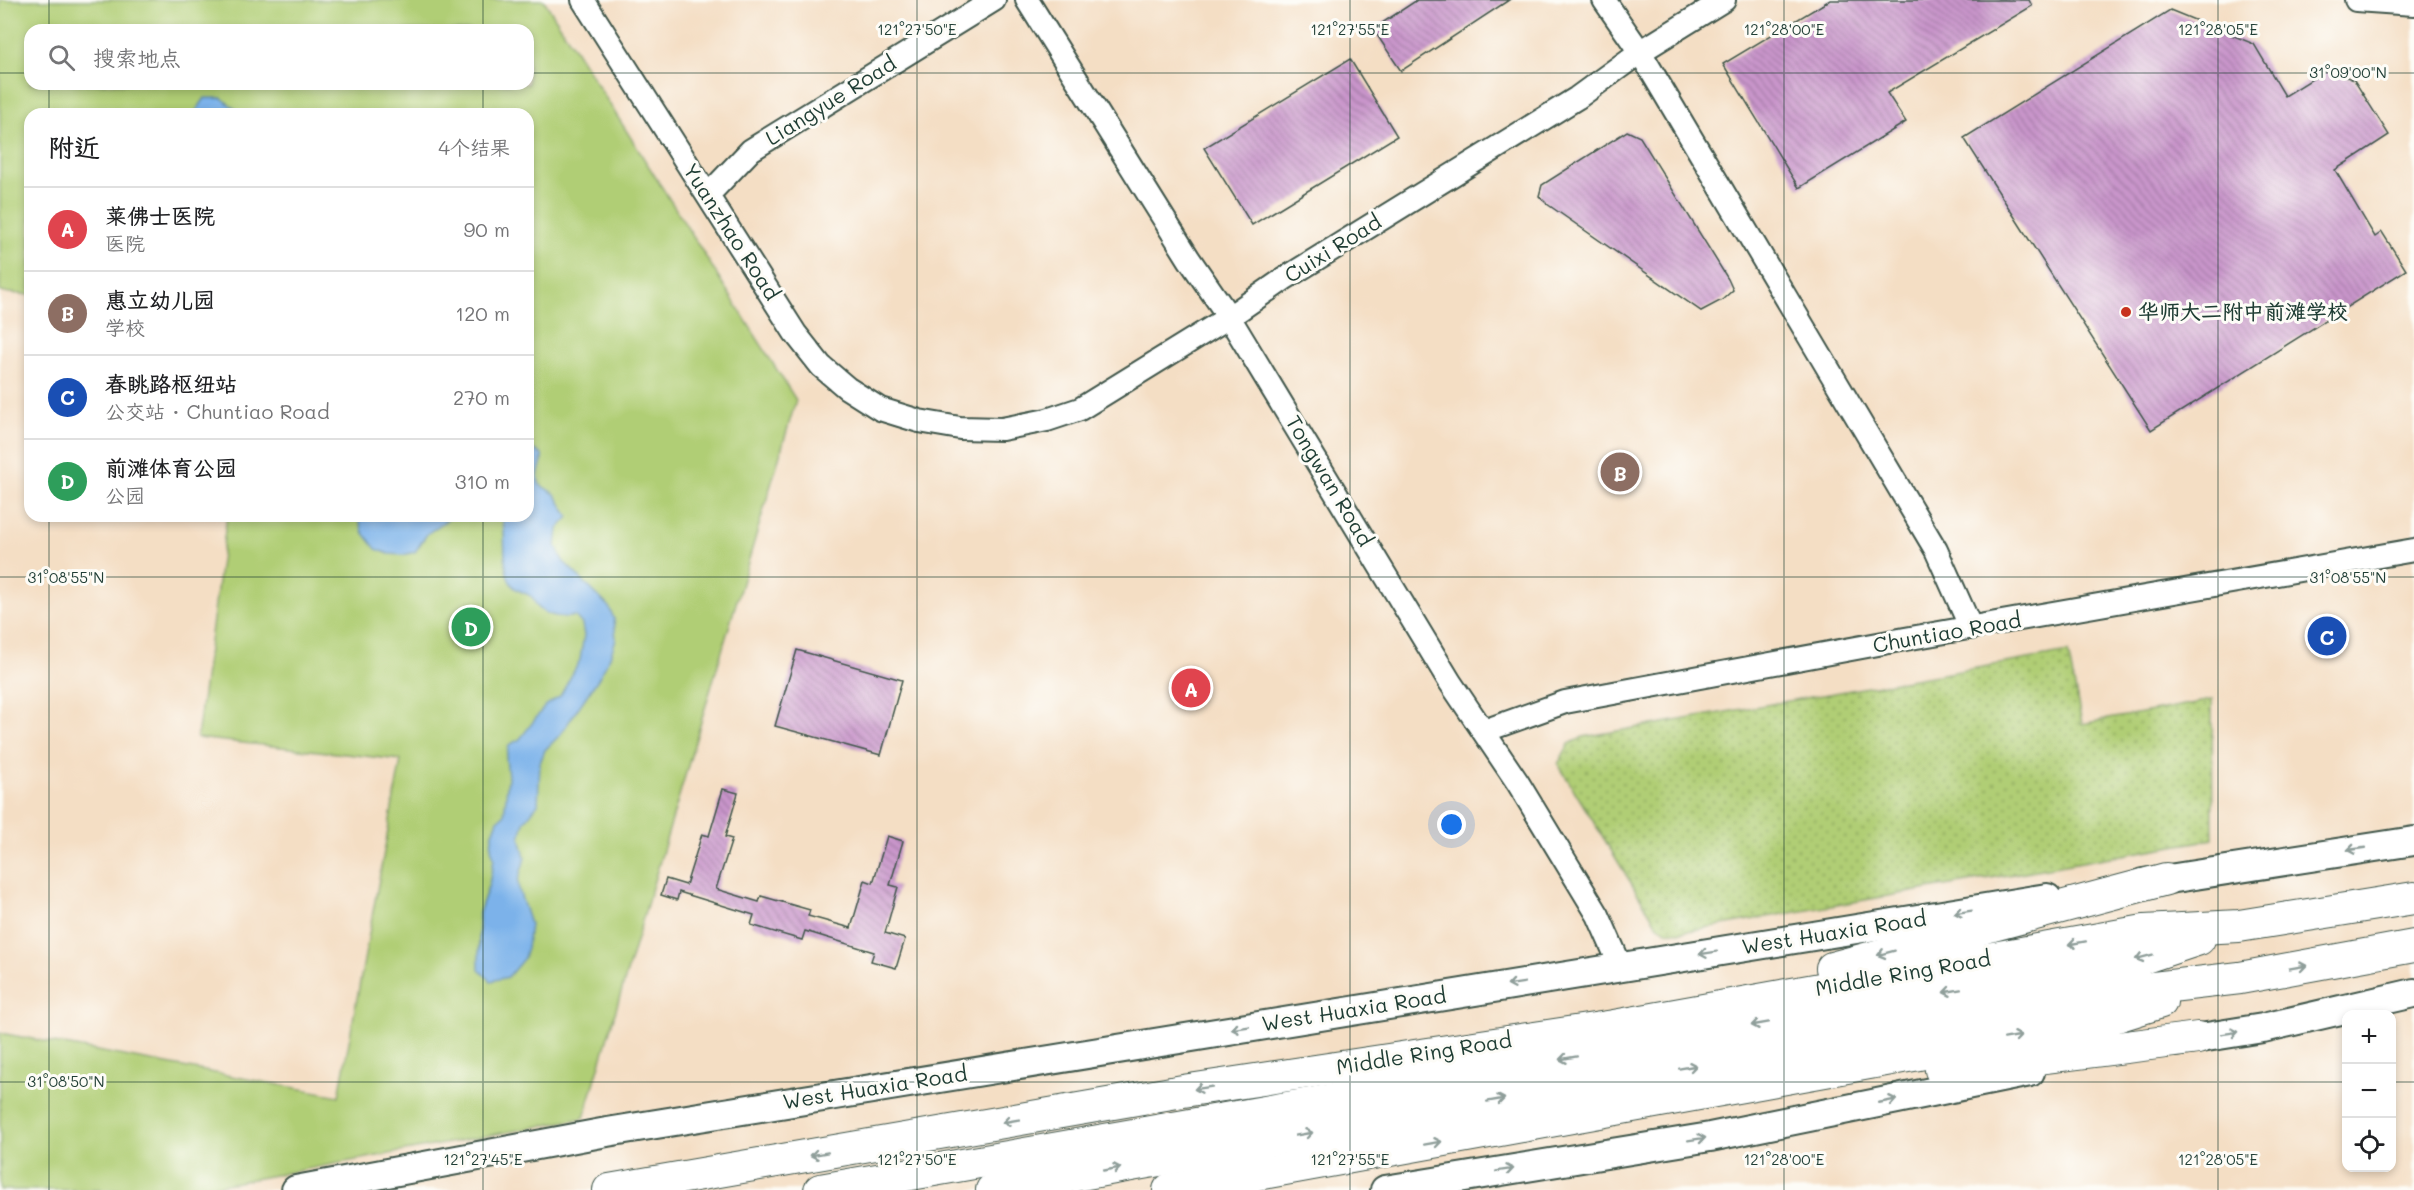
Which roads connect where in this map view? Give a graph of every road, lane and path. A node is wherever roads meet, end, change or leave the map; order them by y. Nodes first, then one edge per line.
1 (583, 0) edge
2 (994, 0) edge
3 (1027, 0) edge
4 (1604, 0) edge
5 (1724, 0) edge
6 (2356, 0) edge
7 (2414, 4) edge
8 (1640, 52) junction
9 (708, 195) junction
10 (1229, 317) junction
11 (919, 421) joint
12 (2414, 550) edge
13 (1971, 628) junction
14 (1484, 731) junction
15 (2414, 841) edge
16 (2166, 879) junction
17 (2408, 900) edge
18 (2240, 926) junction
19 (2413, 946) edge
20 (1621, 967) junction
21 (2240, 978) junction
22 (2414, 993) edge
23 (1614, 1026) junction
24 (2198, 1038) junction
25 (1583, 1116) junction
26 (296, 1190) edge
27 (609, 1190) edge
28 (820, 1190) edge
29 (992, 1190) edge
30 (1169, 1190) edge
31 (1385, 1190) edge

1 - 9 street, Yuanzhao Road
2 - 9 street, Liangyue Road
3 - 10 street, Tongwan Road
4 - 8 street
5 - 8 street, Cuixi Road
6 - 7 street
8 - 10 street, Cuixi Road
8 - 13 street
9 - 11 street, Yuanzhao Road
10 - 11 street, Cuixi Road
10 - 14 street, Tongwan Road
12 - 13 street, Chuntiao Road
13 - 14 street, Chuntiao Road
14 - 20 street, Tongwan Road
15 -> 16 main road, West Huaxia Road
16 -> 20 main road, West Huaxia Road
16 -> 23 highway
17 - 18 highway, Middle Ring Road
18 -> 23 highway, Middle Ring Road
18 -> 28 highway, Middle Ring Road
21 -> 19 highway
20 -> 26 main road, West Huaxia Road
25 -> 21 highway
29 -> 21 highway
24 -> 22 main road
23 -> 27 highway, Middle Ring Road
24 - 25 highway
31 -> 24 main road
30 -> 25 highway

